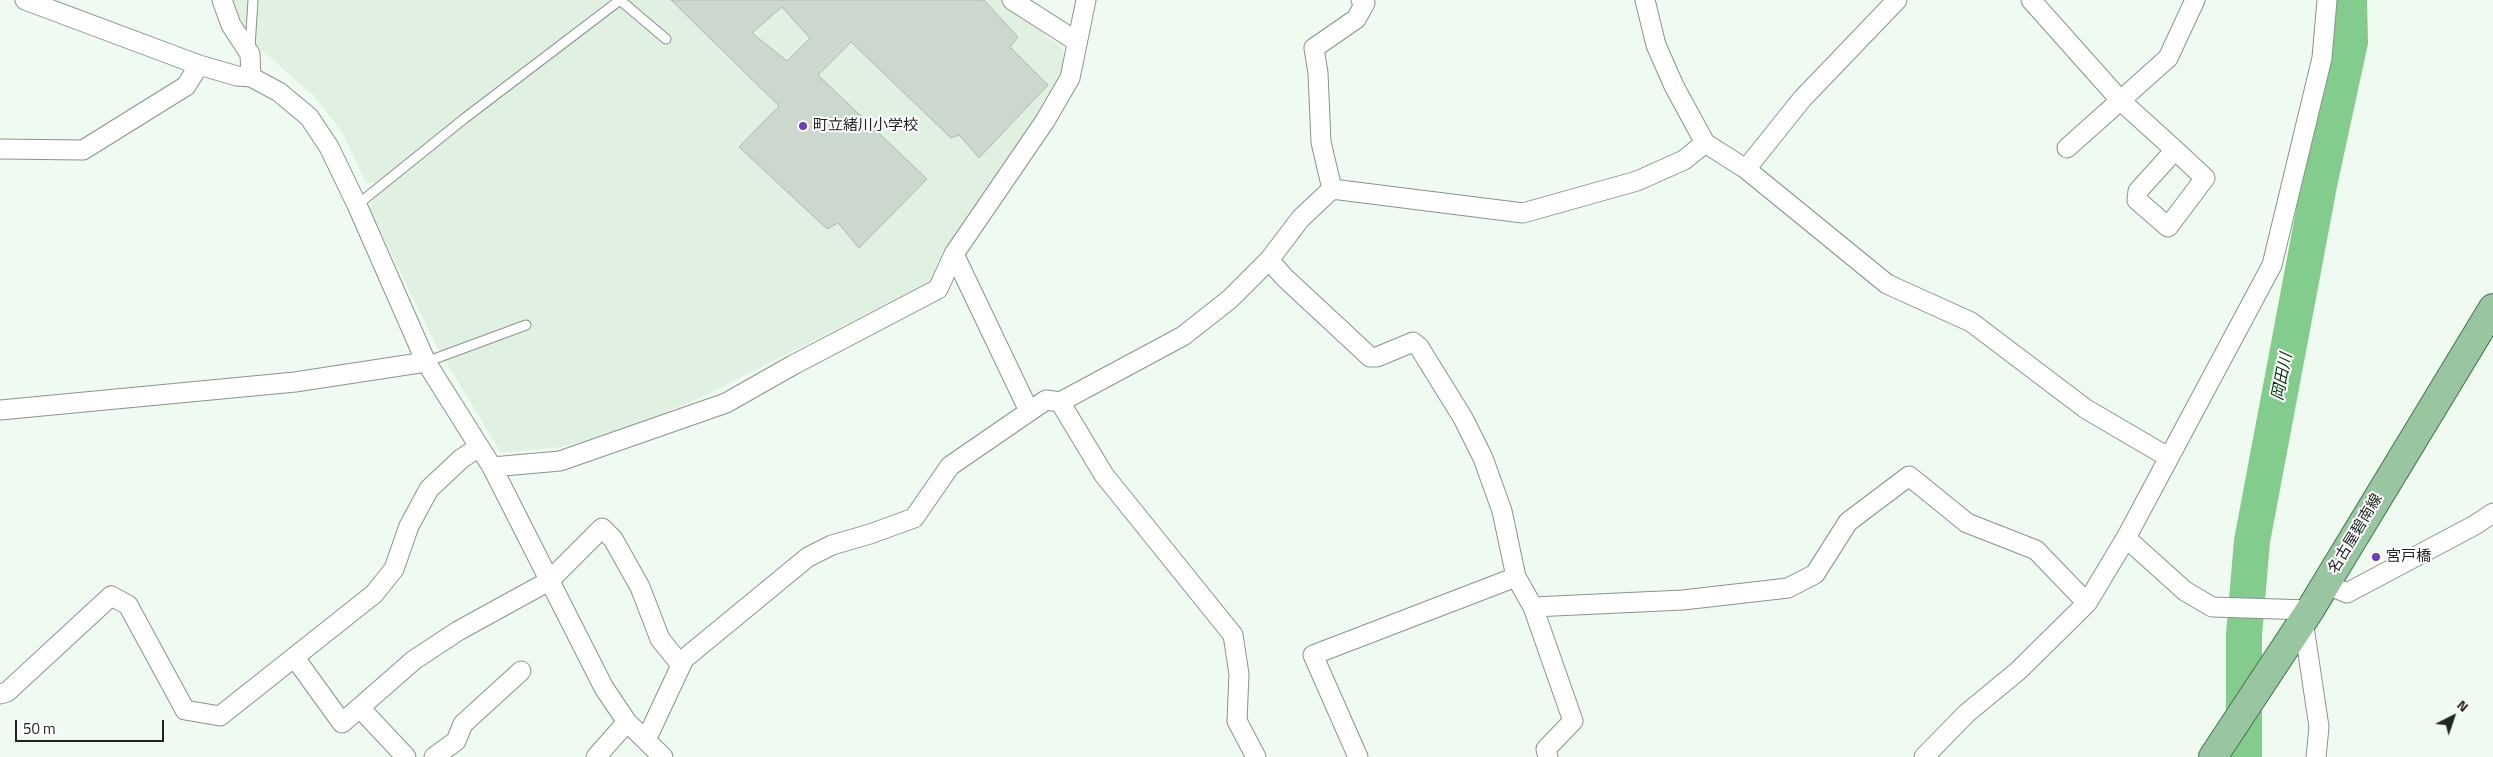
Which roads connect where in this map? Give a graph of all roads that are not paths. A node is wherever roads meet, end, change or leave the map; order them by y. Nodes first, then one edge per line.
1 (25, 0) edge
2 (222, 0) edge
3 (253, 0) edge
4 (1012, 0) edge
5 (1086, 0) edge
6 (1361, 0) edge
7 (1645, 0) edge
8 (1897, 0) edge
9 (2031, 0) edge
10 (2195, 0) edge
11 (2327, 0) edge
12 (666, 39) dead end
13 (1076, 41) junction
14 (250, 54) junction
15 (200, 65) junction
16 (251, 77) junction
17 (2121, 101) junction
18 (1705, 143) junction
19 (2066, 148) dead end
20 (0, 149) edge
21 (2174, 150) dead end
22 (1746, 169) junction
23 (1332, 188) junction
24 (357, 205) junction
25 (954, 254) junction
26 (1269, 260) junction
27 (2493, 308) edge
28 (526, 325) dead end
29 (426, 362) junction
30 (1060, 402) junction
31 (0, 410) edge
32 (1029, 411) junction
33 (479, 447) junction
34 (2168, 457) junction
35 (492, 467) junction
36 (2493, 513) edge
37 (2126, 538) junction
38 (1516, 577) junction
39 (550, 581) junction
40 (2326, 584) junction
41 (2087, 603) junction
42 (1533, 607) junction
43 (2302, 622) junction
44 (295, 658) junction
45 (681, 665) junction
46 (521, 670) dead end
47 (0, 694) edge
48 (360, 708) junction
49 (627, 722) junction
50 (646, 740) junction
51 (406, 757) edge
52 (434, 757) edge
53 (596, 757) edge
54 (664, 757) edge
55 (1256, 757) edge
56 (1358, 757) edge
57 (1548, 757) edge
58 (1924, 757) edge
59 (2213, 757) edge
60 (2316, 757) edge

1 - 15 street
2 - 14 street
3 - 14 lane
4 - 13 street
5 - 13 street
6 - 23 street
7 - 18 street
8 - 22 street
9 - 17 street
10 - 17 street
11 - 34 street
12 - 24 lane
13 - 25 street
14 - 16 street
15 - 16 street
15 - 20 street
16 - 24 street
17 - 19 street
17 - 21 street
18 - 22 street
18 - 23 street
22 - 34 street
23 - 26 street
24 - 29 street
25 - 32 street
25 - 35 street
26 - 30 street
26 - 38 street
27 - 40 main road, 名古屋碧南線
28 - 29 lane
29 - 31 street
29 - 33 street
30 - 32 street
30 - 55 street
32 - 45 street
33 - 35 street
33 - 44 street
34 - 37 street
35 - 39 street
36 - 40 street
37 - 41 street
37 - 43 street
38 - 42 street
38 - 56 street
39 - 45 street
39 - 48 street
39 - 49 street
40 - 43 main road, 名古屋碧南線
41 - 42 street
41 - 58 street
42 - 57 street
43 - 59 main road, 名古屋碧南線
43 - 60 street
44 - 47 street
44 - 48 street
45 - 50 street
46 - 52 street
48 - 51 street
49 - 50 street
49 - 53 street
50 - 54 street

